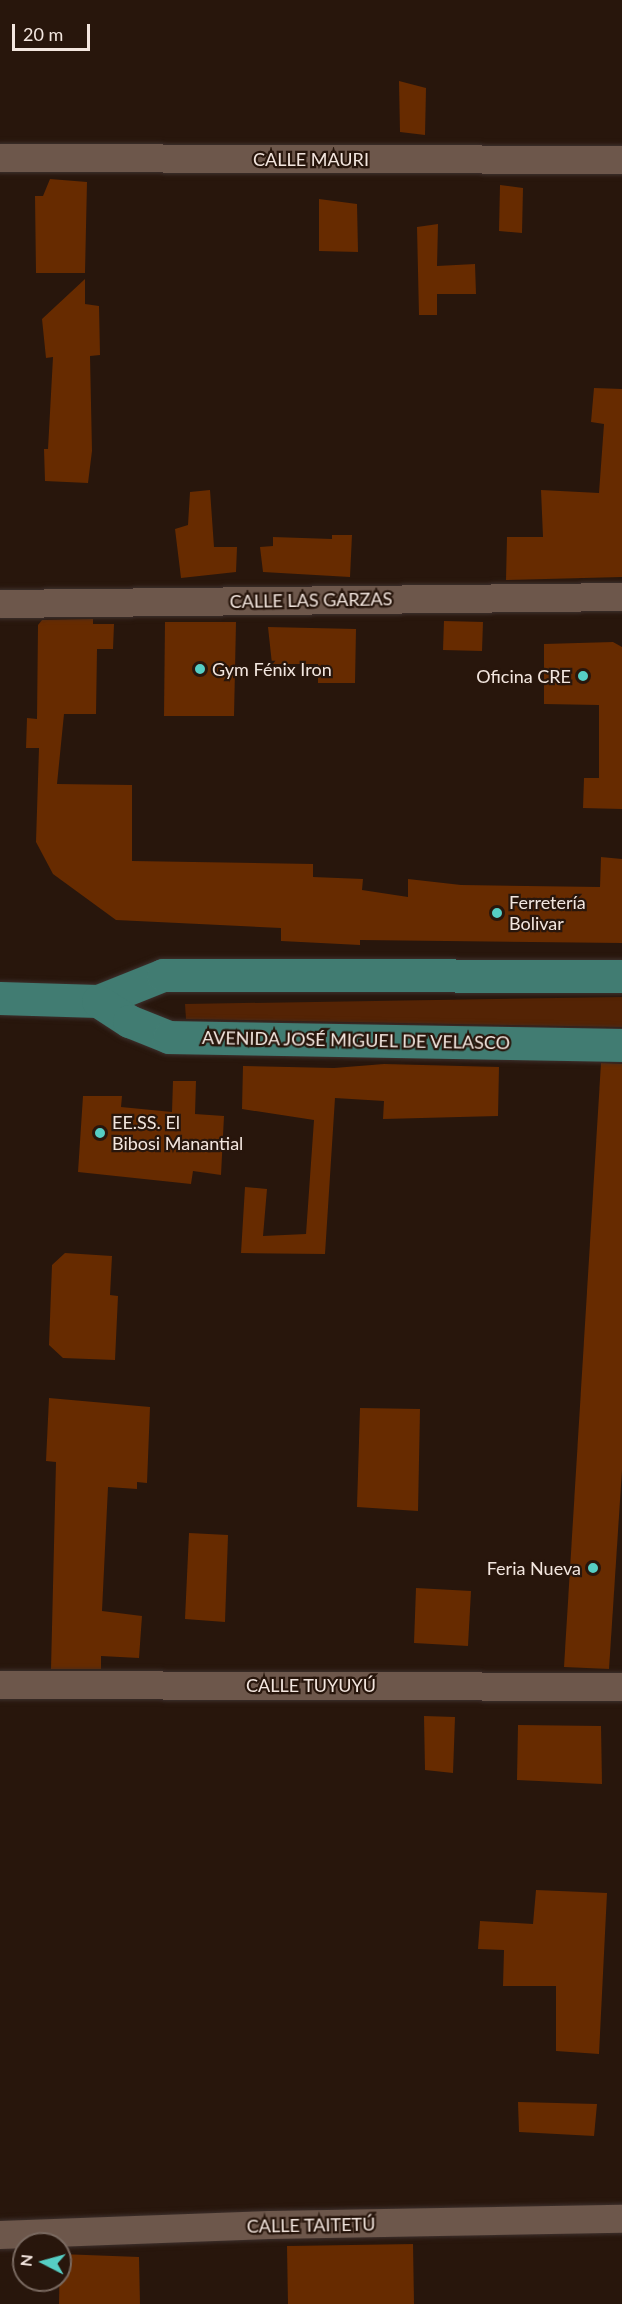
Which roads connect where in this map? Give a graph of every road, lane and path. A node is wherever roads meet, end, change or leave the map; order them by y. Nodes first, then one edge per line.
1 (0, 158) edge
2 (622, 160) edge
3 (622, 597) edge
4 (0, 604) edge
5 (622, 976) edge
6 (0, 998) edge
7 (98, 1001) junction
8 (622, 1045) edge
9 (0, 1685) edge
10 (622, 1687) edge
11 (622, 2219) edge
12 (0, 2235) edge

1 - 2 street, CALLE MAURI
3 - 4 street, CALLE LAS GARZAS
5 - 7 main road
6 - 7 main road
7 - 8 main road, AVENIDA JOSÉ MIGUEL DE VELASCO
9 - 10 street, CALLE TUYUYÚ
11 - 12 street, CALLE TAITETÚ

